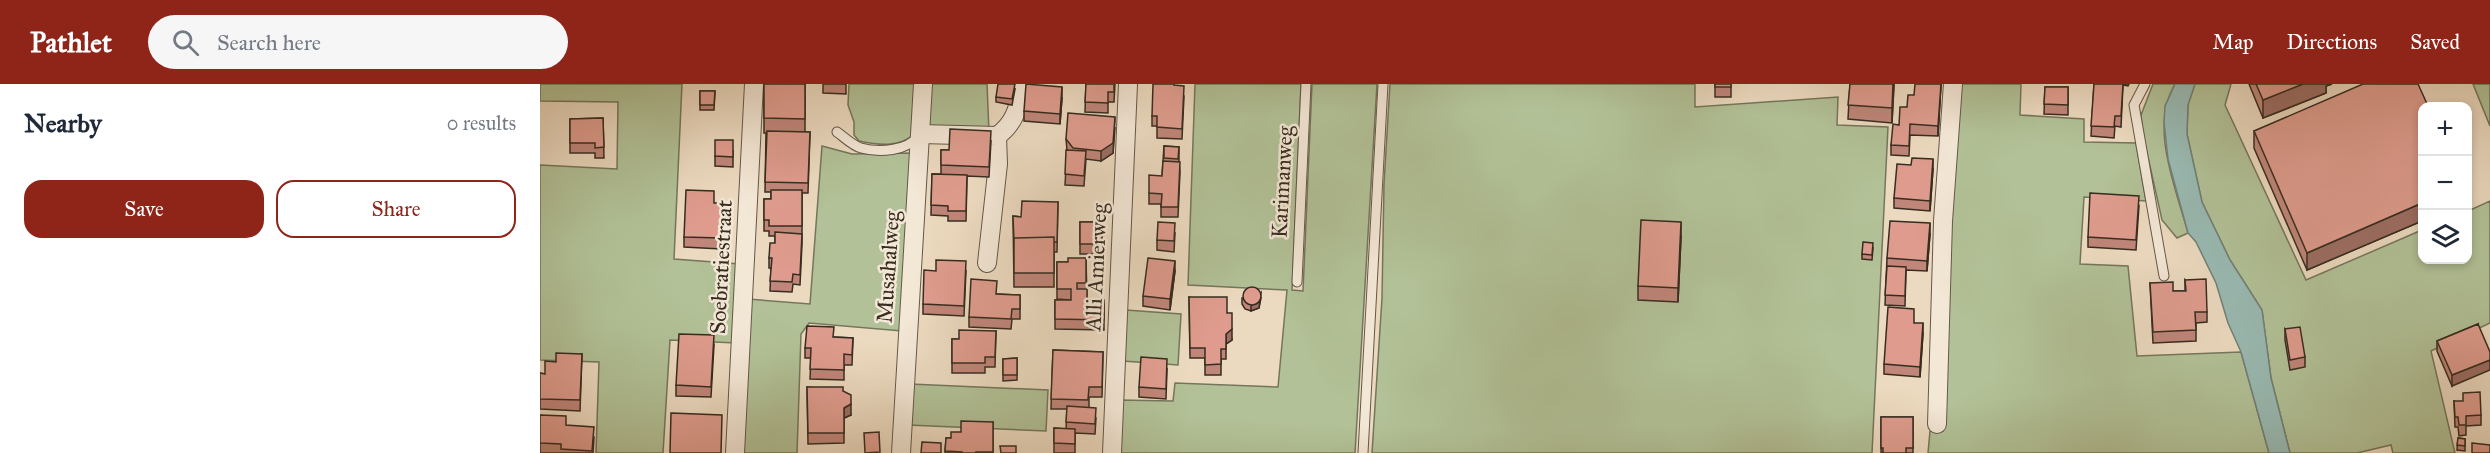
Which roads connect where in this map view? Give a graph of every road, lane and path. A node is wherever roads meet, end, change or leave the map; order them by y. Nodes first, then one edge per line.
1 (754, 84) edge
2 (923, 84) edge
3 (1020, 84) edge
4 (1128, 84) edge
5 (1306, 84) edge
6 (1383, 84) edge
7 (1953, 84) edge
8 (2145, 84) edge
9 (837, 132) dead end
10 (921, 134) junction
11 (997, 136) junction
12 (987, 263) dead end
13 (2164, 276) dead end
14 (1297, 282) dead end
15 (1936, 424) dead end
16 (735, 453) edge
17 (902, 453) edge
18 (1112, 453) edge
19 (1363, 453) edge

1 - 16 street, Soebratiestraat
2 - 10 street, Musahalweg
3 - 11 street
4 - 18 street, Alli Amierweg
5 - 14 lane, Karimanweg
6 - 19 lane
7 - 15 street
8 - 13 lane
9 - 10 lane
10 - 11 street
10 - 17 street, Musahalweg
11 - 12 street

